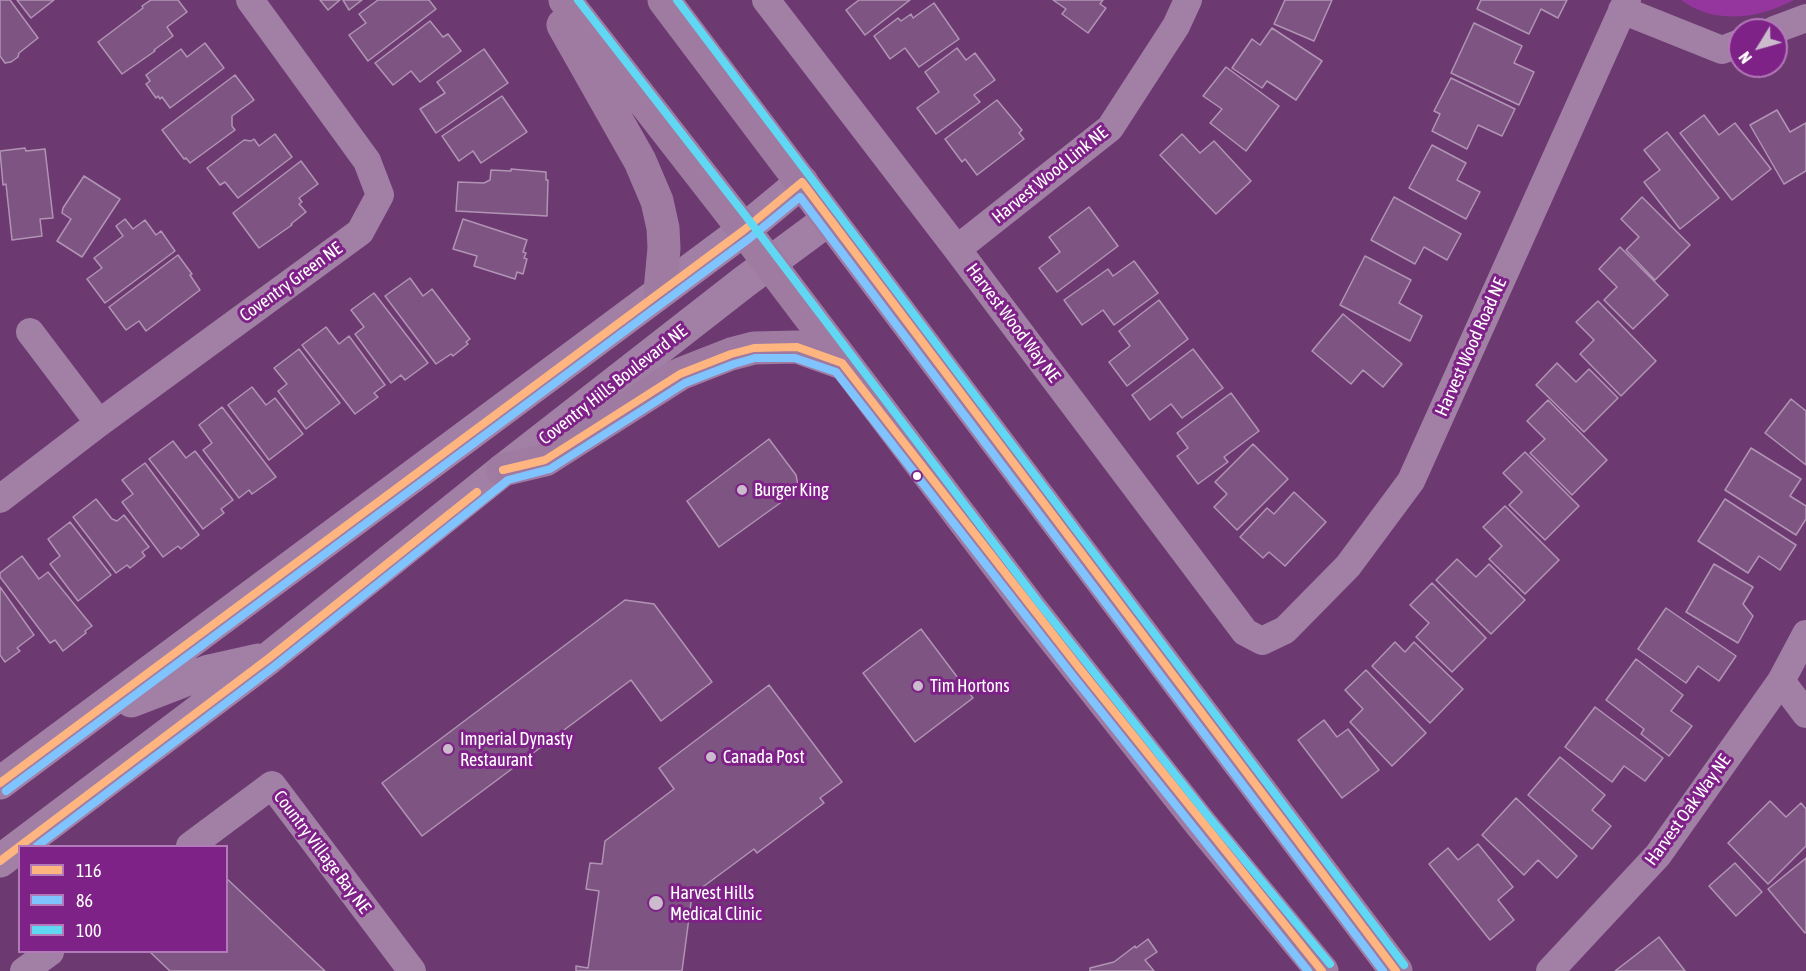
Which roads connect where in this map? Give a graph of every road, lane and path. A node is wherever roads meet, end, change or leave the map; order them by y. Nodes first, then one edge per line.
1 (250, 0) edge
2 (549, 0) edge
3 (565, 0) edge
4 (664, 0) edge
5 (766, 0) edge
6 (1188, 0) edge
7 (1624, 5) edge
8 (1806, 18) edge
9 (1788, 25) edge
10 (1728, 48) edge
11 (802, 182) junction
12 (829, 219) junction
13 (744, 230) junction
14 (957, 249) junction
15 (769, 264) junction
16 (660, 291) junction
17 (30, 332) dead end
18 (842, 363) junction
19 (99, 423) junction
20 (503, 470) junction
21 (0, 499) edge
22 (1806, 634) edge
23 (1262, 641) joint
24 (269, 658) junction
25 (1781, 681) junction
26 (1806, 714) edge
27 (91, 716) junction
28 (0, 783) edge
29 (21, 845) edge
30 (191, 845) edge
31 (18, 847) edge
32 (0, 861) edge
33 (47, 953) edge
34 (24, 971) edge
35 (412, 971) edge
36 (1322, 971) edge
37 (1396, 971) edge
38 (1550, 971) edge

1 - 19 street, Coventry Green NE
2 - 16 main road
3 - 13 main road
4 - 11 main road
5 - 14 street, Harvest Wood Way NE
6 - 14 street, Harvest Wood Link NE
7 - 10 street, Harvest Wood Road NE
7 - 23 street, Harvest Wood Road NE
8 - 9 street
11 - 12 main road
11 - 13 street
12 - 15 street, Coventry Hills Boulevard NE
12 - 37 main road
13 - 15 main road
13 - 16 street
14 - 23 street, Harvest Wood Way NE
15 - 18 main road
15 - 20 street, Coventry Hills Boulevard NE
16 - 27 street
17 - 19 street
18 - 20 main road
18 - 36 main road
19 - 21 street, Coventry Green NE
20 - 24 street, Coventry Hills Boulevard NE
22 - 25 street, Harvest Oak Way NE
24 - 27 street
24 - 29 street, Coventry Hills Boulevard NE
25 - 26 street
25 - 38 street, Harvest Oak Way NE
27 - 28 street
30 - 35 street, Country Village Bay NE
31 - 32 street, Coventry Hills Boulevard NE
33 - 34 street

